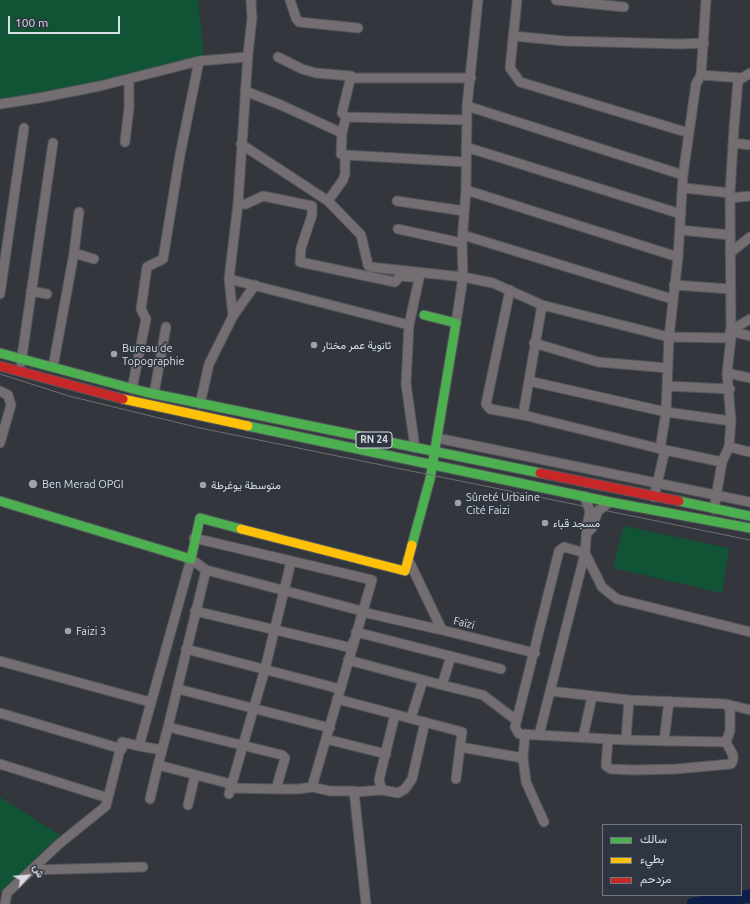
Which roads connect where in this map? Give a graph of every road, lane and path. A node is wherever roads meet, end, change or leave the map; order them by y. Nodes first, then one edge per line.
1 (251, 0) edge
2 (290, 0) edge
3 (478, 0) edge
4 (517, 0) edge
5 (556, 0) edge
6 (706, 0) edge
7 (624, 7) dead end
8 (358, 28) dead end
9 (513, 36) junction
10 (704, 42) junction
11 (247, 57) junction
12 (278, 57) dead end
13 (199, 61) junction
14 (351, 76) junction
15 (701, 76) junction
16 (746, 76) edge
17 (471, 78) junction
18 (129, 79) junction
19 (245, 91) junction
20 (0, 104) edge
21 (467, 106) junction
22 (346, 117) junction
23 (467, 120) junction
24 (24, 128) dead end
25 (342, 133) junction
26 (689, 133) junction
27 (125, 142) dead end
28 (53, 143) dead end
29 (733, 143) junction
30 (241, 144) junction
31 (750, 145) edge
32 (466, 147) junction
33 (346, 155) junction
34 (466, 162) junction
35 (683, 175) junction
36 (684, 188) junction
37 (466, 190) junction
38 (730, 195) junction
39 (750, 196) edge
40 (328, 201) junction
41 (397, 201) dead end
42 (238, 204) junction
43 (464, 211) junction
44 (79, 212) dead end
45 (681, 214) junction
46 (398, 229) dead end
47 (680, 230) junction
48 (730, 235) junction
49 (750, 237) edge
50 (463, 239) junction
51 (74, 253) junction
52 (730, 253) junction
53 (678, 257) junction
54 (94, 259) dead end
55 (419, 276) junction
56 (463, 277) junction
57 (229, 279) junction
58 (255, 285) junction
59 (674, 285) junction
60 (730, 289) junction
61 (510, 290) junction
62 (31, 291) junction
63 (0, 294) edge
64 (47, 294) dead end
65 (672, 299) junction
66 (542, 305) junction
67 (424, 315) dead end
68 (233, 316) junction
69 (750, 319) edge
70 (456, 323) junction
71 (410, 325) junction
72 (166, 327) dead end
73 (730, 335) junction
74 (750, 336) edge
75 (669, 337) junction
76 (534, 343) junction
77 (0, 353) edge
78 (22, 359) junction
79 (0, 366) edge
80 (53, 367) junction
81 (668, 368) junction
82 (19, 371) junction
83 (728, 373) junction
84 (750, 378) edge
85 (529, 381) junction
86 (667, 386) junction
87 (132, 389) junction
88 (730, 389) junction
89 (0, 391) edge
90 (154, 394) junction
91 (200, 404) junction
92 (666, 412) junction
93 (523, 415) junction
94 (731, 420) junction
95 (436, 438) junction
96 (0, 443) edge
97 (729, 447) junction
98 (415, 448) junction
99 (662, 450) junction
100 (434, 452) junction
101 (750, 452) edge
102 (722, 462) junction
103 (432, 464) junction
104 (657, 482) junction
105 (717, 495) junction
106 (584, 496) junction
107 (654, 497) junction
108 (0, 501) edge
109 (610, 502) junction
110 (750, 502) edge
111 (714, 509) junction
112 (593, 514) junction
113 (750, 516) edge
114 (750, 528) edge
115 (194, 538) junction
116 (585, 553) junction
117 (191, 559) junction
118 (408, 559) junction
119 (291, 562) junction
120 (583, 563) junction
121 (592, 566) junction
122 (206, 570) junction
123 (285, 589) junction
124 (195, 611) junction
125 (362, 612) junction
126 (275, 629) junction
127 (442, 630) junction
128 (356, 632) junction
129 (750, 632) edge
130 (352, 648) junction
131 (186, 649) junction
132 (534, 653) junction
133 (451, 656) junction
134 (348, 660) junction
135 (0, 661) edge
136 (264, 669) junction
137 (501, 669) dead end
138 (423, 680) junction
139 (442, 685) junction
140 (178, 689) junction
141 (340, 689) junction
142 (550, 691) junction
143 (592, 697) junction
144 (337, 699) junction
145 (629, 700) junction
146 (669, 701) junction
147 (150, 702) junction
148 (726, 704) junction
149 (254, 707) junction
150 (750, 710) edge
151 (0, 713) edge
152 (395, 714) junction
153 (411, 718) junction
154 (516, 720) junction
155 (425, 722) junction
156 (168, 727) junction
157 (330, 728) junction
158 (525, 734) junction
159 (539, 735) junction
160 (583, 737) junction
161 (326, 739) junction
162 (608, 739) junction
163 (626, 740) junction
164 (664, 741) junction
165 (726, 742) junction
166 (139, 746) junction
167 (243, 746) junction
168 (460, 747) junction
169 (122, 749) junction
170 (162, 750) junction
171 (386, 754) junction
172 (523, 758) junction
173 (0, 764) edge
174 (158, 766) junction
175 (195, 775) junction
176 (456, 780) dead end
177 (312, 787) junction
178 (230, 789) junction
179 (276, 789) junction
180 (382, 790) junction
181 (355, 792) junction
182 (108, 798) junction
183 (150, 799) dead end
184 (188, 805) dead end
185 (544, 822) dead end
186 (143, 867) dead end
187 (31, 870) junction
188 (8, 901) edge
189 (366, 904) edge

1 - 11 street
2 - 8 street
3 - 17 street
4 - 9 street
5 - 7 street
6 - 10 street
9 - 10 street
9 - 26 street
10 - 15 street
11 - 13 street
11 - 19 street
12 - 14 street
13 - 18 street
13 - 87 street
14 - 17 street
14 - 22 street
15 - 16 street
15 - 26 street
16 - 29 street
17 - 21 street
18 - 20 street
18 - 27 street
19 - 25 street
19 - 30 street
21 - 23 street
21 - 35 street
22 - 23 street
22 - 25 street
23 - 32 street
24 - 63 street
25 - 33 street
26 - 35 street
28 - 62 street
29 - 31 street
29 - 38 street
30 - 40 street
30 - 42 street
32 - 34 street
32 - 45 street
33 - 34 street
33 - 40 street
34 - 37 street
35 - 36 street
36 - 38 street
36 - 45 street
37 - 43 street
37 - 53 street
38 - 39 street
38 - 48 street
40 - 55 street
41 - 43 street
42 - 55 street
42 - 57 street
43 - 50 street
44 - 51 street
45 - 47 street
46 - 50 street
47 - 48 street
47 - 53 street
48 - 52 street
49 - 52 street
50 - 56 street
50 - 65 street
51 - 54 street
51 - 80 street
52 - 60 street
53 - 59 street
55 - 56 street
55 - 71 street
56 - 61 street
56 - 70 street
57 - 58 street
57 - 68 street
58 - 68 street
58 - 71 street
59 - 60 street
59 - 65 street
60 - 73 street
61 - 66 street
61 - 93 street
62 - 64 street
62 - 78 street
65 - 75 street
66 - 75 street
66 - 76 street
67 - 70 main road
68 - 91 street
69 - 73 street
70 - 95 main road
71 - 98 street
72 - 90 street
73 - 74 street
73 - 75 street
73 - 83 street
75 - 81 street
76 - 81 street
76 - 85 street
77 - 78 main road, RN 24
78 - 80 main road, RN 24
78 - 82 street
79 - 82 main road, RN 24
80 - 87 main road, RN 24
81 - 86 street
82 - 103 main road, RN 24
83 - 84 street
83 - 88 street
85 - 92 street
85 - 93 street
86 - 88 street
86 - 92 street
87 - 90 main road, RN 24
88 - 94 street
89 - 96 street
90 - 91 main road, RN 24
91 - 98 main road, RN 24
92 - 94 street
92 - 99 street
93 - 99 street
94 - 97 street
95 - 100 main road
95 - 104 street
97 - 101 street
97 - 102 street
98 - 100 main road, RN 24
99 - 102 street
99 - 104 street
100 - 103 main road
100 - 107 main road, RN 24
102 - 105 street
103 - 106 main road, RN 24
103 - 118 main road
104 - 105 street
104 - 107 street
105 - 110 street
105 - 111 street
106 - 109 main road, RN 24
106 - 112 street
107 - 111 main road, RN 24
108 - 117 main road
109 - 112 street
109 - 114 main road, RN 24
111 - 113 main road, RN 24
112 - 116 street
115 - 117 main road
115 - 118 main road
115 - 119 street
116 - 120 street
116 - 121 street
116 - 132 street
117 - 122 street
117 - 147 street
118 - 127 street, Faïzi
119 - 123 street
119 - 125 street
120 - 121 street
120 - 142 street
121 - 129 street
122 - 123 street
122 - 124 street
123 - 125 street
123 - 126 street
124 - 126 street
124 - 131 street
125 - 127 street
125 - 128 street
125 - 130 street
126 - 130 street
126 - 136 street
127 - 132 street, Faïzi
128 - 130 street
128 - 133 street
130 - 134 street
131 - 136 street
131 - 140 street
132 - 154 street
133 - 137 street
133 - 139 street
134 - 138 street
134 - 141 street
135 - 147 street
136 - 141 street
136 - 149 street
138 - 139 street
138 - 153 street
139 - 154 street
140 - 149 street
140 - 156 street
141 - 144 street
142 - 143 street
142 - 159 street
143 - 145 street
143 - 160 street
144 - 152 street
144 - 157 street
145 - 146 street
145 - 163 street
146 - 148 street
146 - 164 street
147 - 166 street
148 - 150 street
148 - 165 street
149 - 157 street
149 - 167 street
151 - 169 street
152 - 153 street
152 - 171 street
153 - 155 street
154 - 158 street
155 - 168 street
155 - 180 street
156 - 167 street
156 - 170 street
157 - 161 street
158 - 159 street
158 - 172 street
159 - 160 street
160 - 162 street
161 - 171 street
161 - 177 street
162 - 163 street
162 - 165 street
163 - 164 street
164 - 165 street
166 - 169 street
166 - 170 street
167 - 178 street
167 - 179 street
168 - 172 street
168 - 176 street
169 - 182 street
170 - 174 street
171 - 180 street
172 - 185 street
173 - 182 street
174 - 175 street
174 - 183 street
175 - 178 street
175 - 184 street
177 - 179 street
177 - 181 street
178 - 179 street
180 - 181 street
181 - 189 street
182 - 187 street
186 - 187 street
187 - 188 street

